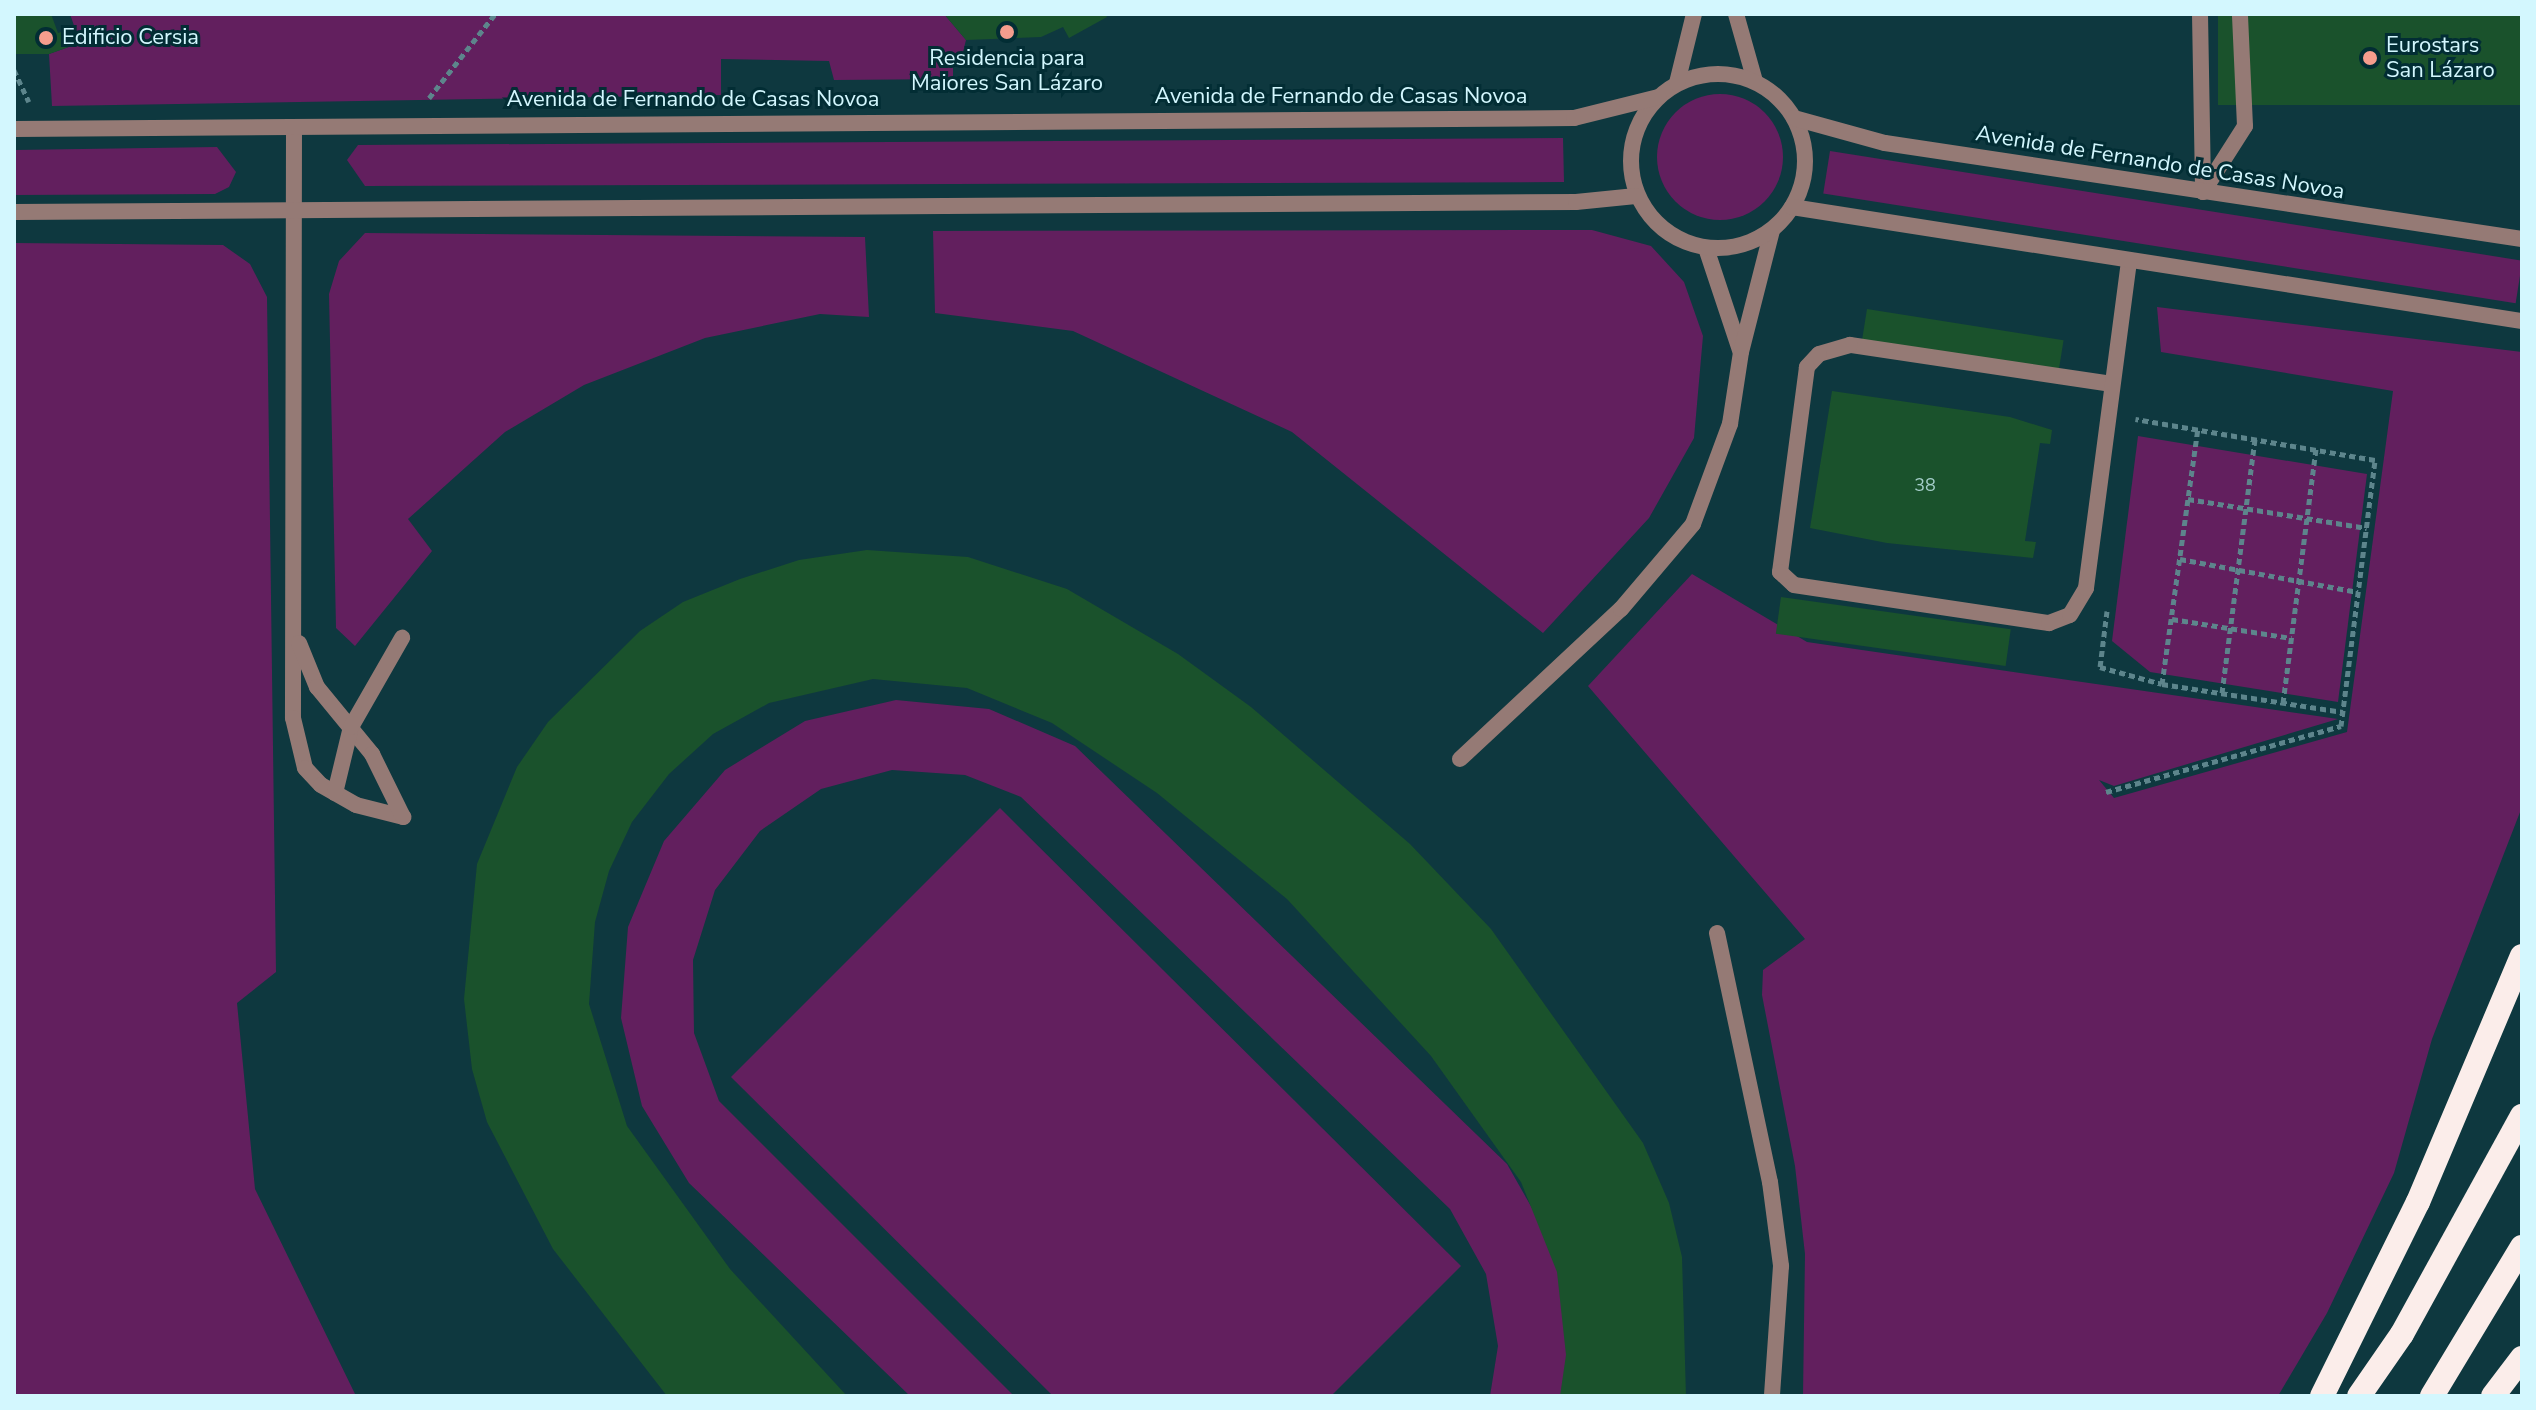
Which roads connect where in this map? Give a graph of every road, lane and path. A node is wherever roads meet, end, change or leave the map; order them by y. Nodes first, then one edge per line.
1 (495, 14) edge
2 (1694, 14) edge
3 (1736, 14) edge
4 (2200, 14) edge
5 (2240, 14) edge
6 (14, 70) edge
7 (1755, 81) junction
8 (1677, 83) junction
9 (1658, 97) junction
10 (422, 104) dead end
11 (32, 111) dead end
12 (1794, 118) junction
13 (294, 127) junction
14 (14, 129) edge
15 (2203, 192) junction
16 (1636, 196) junction
17 (1792, 207) junction
18 (291, 209) junction
19 (14, 212) edge
20 (1772, 230) junction
21 (2522, 239) edge
22 (1706, 248) junction
23 (2129, 261) junction
24 (2522, 321) edge
25 (1741, 352) junction
26 (2112, 384) junction
27 (2198, 428) junction
28 (2130, 434) dead end
29 (2255, 438) junction
30 (2316, 449) junction
31 (2188, 499) junction
32 (2246, 508) junction
33 (2307, 517) junction
34 (2367, 528) junction
35 (2180, 559) junction
36 (2238, 567) junction
37 (2299, 577) junction
38 (2358, 592) junction
39 (2108, 605) dead end
40 (2172, 619) junction
41 (2230, 629) junction
42 (296, 634) junction
43 (402, 638) dead end
44 (2291, 638) junction
45 (2162, 684) junction
46 (2222, 693) junction
47 (2283, 703) junction
48 (2343, 712) junction
49 (351, 727) junction
50 (1460, 759) dead end
51 (2106, 792) dead end
52 (335, 793) junction
53 (1717, 933) dead end
54 (2522, 956) edge
55 (2522, 1116) edge
56 (2522, 1247) edge
57 (2522, 1358) edge
58 (1772, 1396) edge
59 (2322, 1396) edge
60 (2359, 1396) edge
61 (2432, 1396) edge
62 (2493, 1396) edge

1 - 10 path
2 - 8 street
3 - 7 street
4 - 15 street
5 - 15 street
6 - 11 path
7 - 8 street
7 - 12 street
8 - 9 street
9 - 13 street, Avenida de Fernando de Casas Novoa
9 - 16 street
12 - 15 street, Avenida de Fernando de Casas Novoa
12 - 17 street
13 - 14 street, Avenida de Fernando de Casas Novoa
13 - 18 street
15 - 21 street, Avenida de Fernando de Casas Novoa
16 - 18 street
16 - 22 street
17 - 20 street
17 - 23 street
18 - 19 street
18 - 42 street
20 - 22 street
20 - 25 street
22 - 25 street
23 - 24 street
23 - 26 street
25 - 50 street
26 - 26 street
27 - 28 path
27 - 29 path
27 - 31 path
29 - 30 path
29 - 32 path
30 - 33 path
30 - 34 path
31 - 32 path
31 - 35 path
32 - 33 path
32 - 36 path
33 - 34 path
33 - 37 path
34 - 38 path
35 - 36 path
35 - 40 path
36 - 37 path
36 - 41 path
37 - 38 path
37 - 44 path
38 - 48 path
39 - 45 path
40 - 41 path
40 - 45 path
41 - 44 path
41 - 46 path
42 - 49 street
42 - 52 street
43 - 49 street
44 - 47 path
45 - 46 path
46 - 47 path
47 - 48 path
48 - 51 path
49 - 52 street
49 - 52 street
53 - 58 street
54 - 59 highway
55 - 60 highway
56 - 61 highway
57 - 62 highway

